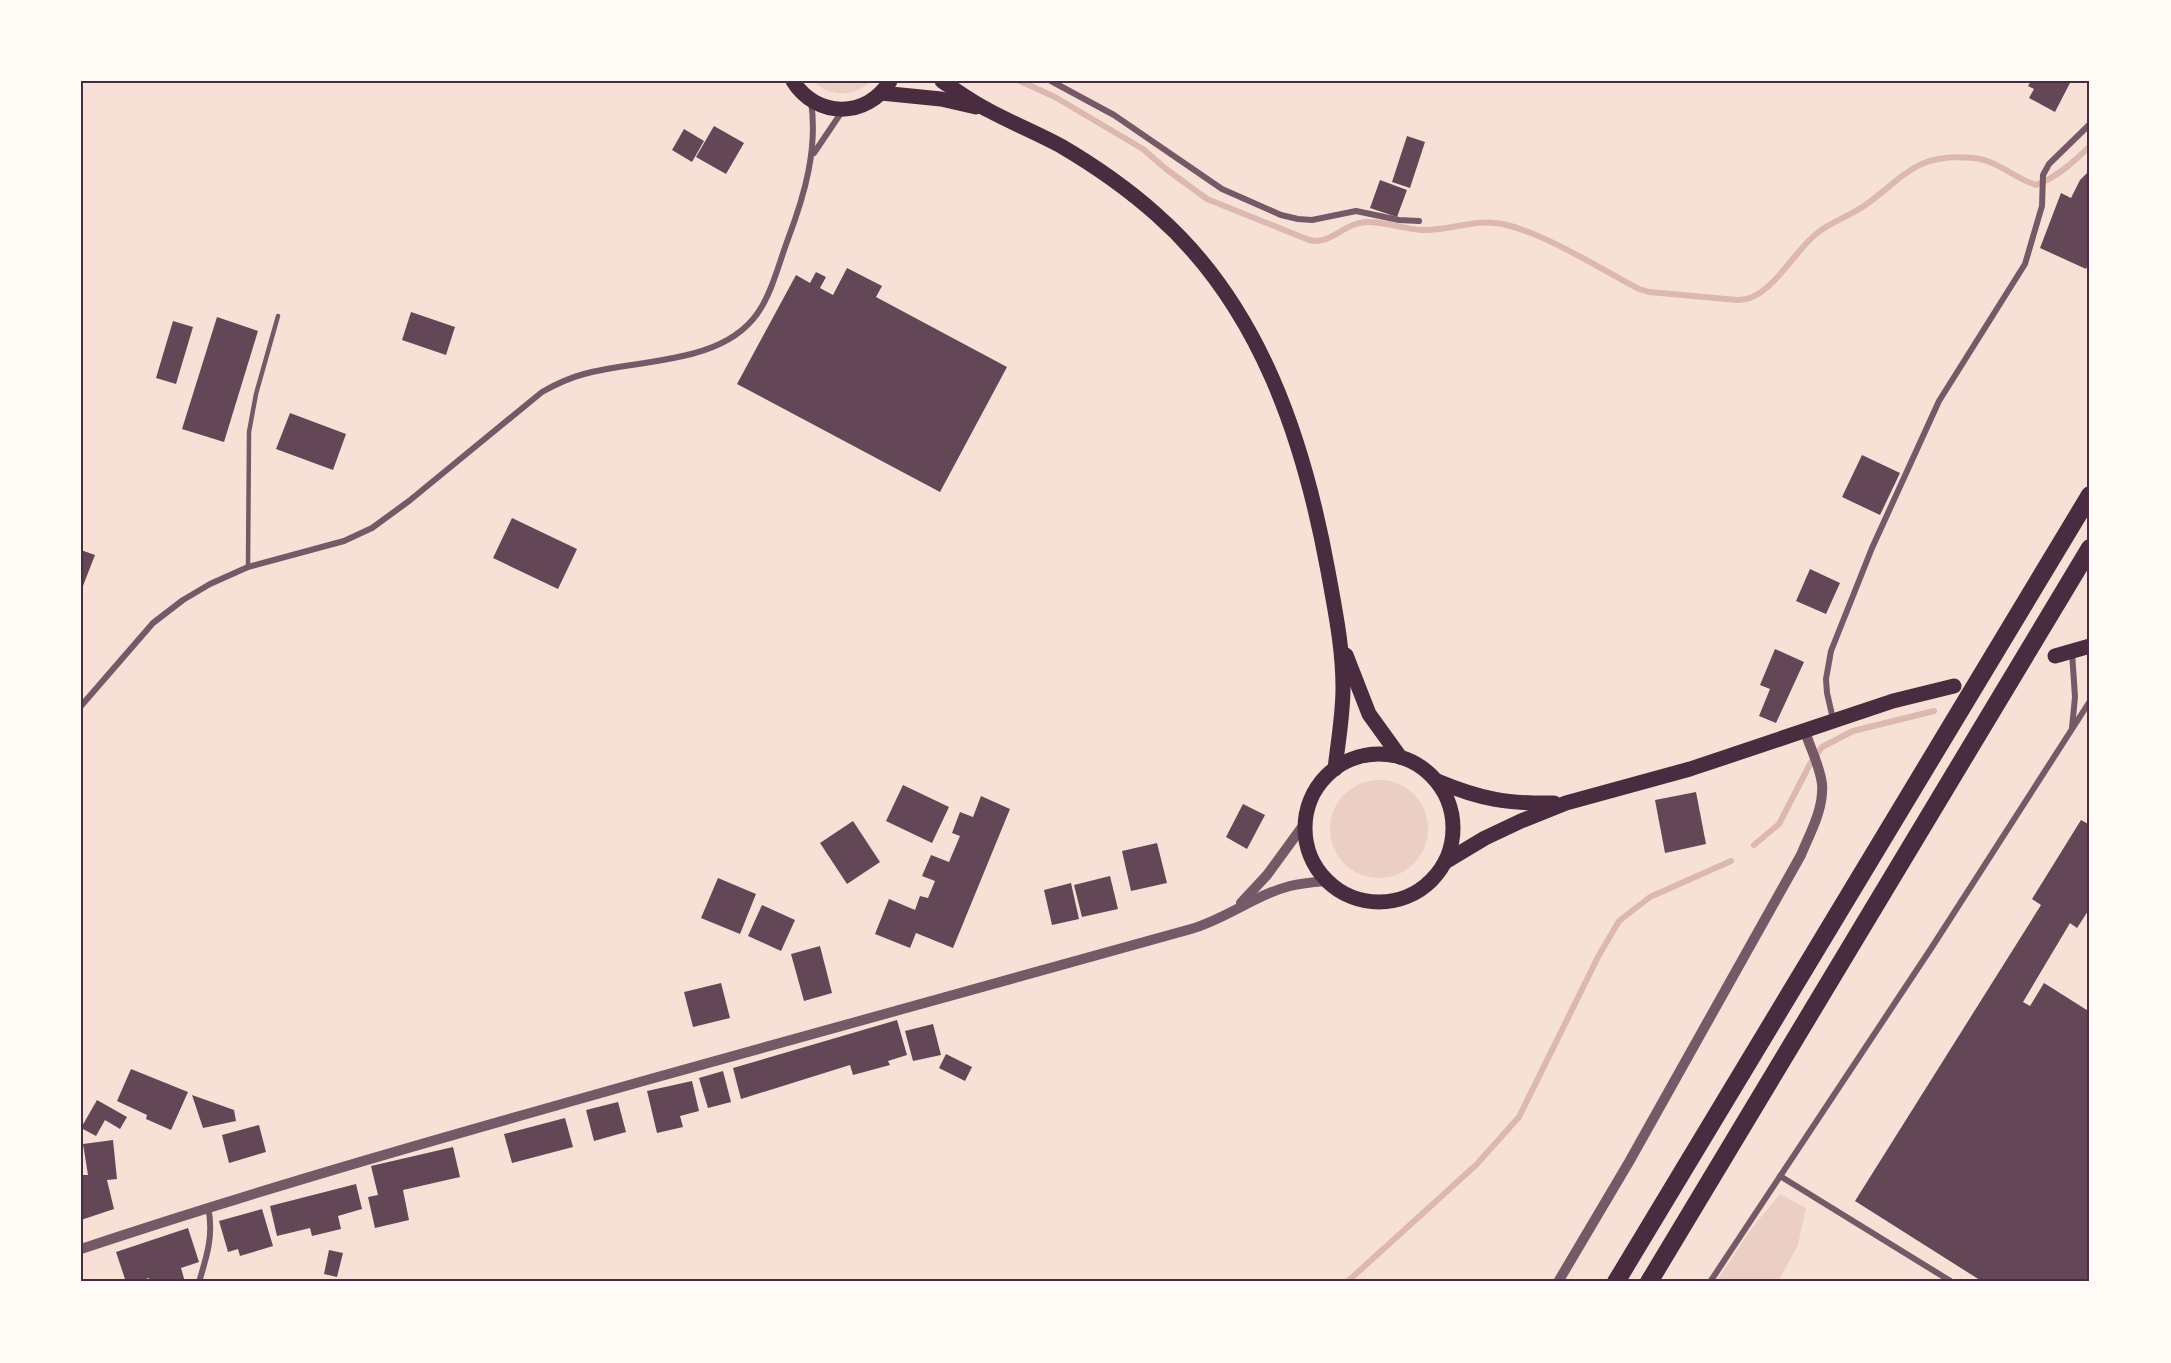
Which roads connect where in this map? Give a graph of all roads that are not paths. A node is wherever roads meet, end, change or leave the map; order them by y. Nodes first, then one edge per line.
1 (793, 81) edge
2 (942, 81) edge
3 (1052, 81) edge
4 (885, 87) edge
5 (811, 100) junction
6 (843, 110) junction
7 (987, 110) junction
8 (2090, 124) edge
9 (812, 156) junction
10 (1419, 221) dead end
11 (278, 316) dead end
12 (2090, 495) edge
13 (2090, 548) edge
14 (248, 567) junction
15 (1340, 636) junction
16 (2090, 646) edge
17 (2072, 651) junction
18 (2055, 656) dead end
19 (1954, 686) dead end
20 (2090, 701) edge
21 (81, 706) edge
22 (1834, 720) junction
23 (1805, 731) junction
24 (2071, 731) junction
25 (1400, 757) junction
26 (1335, 769) junction
27 (1437, 781) junction
28 (1566, 803) junction
29 (1305, 824) junction
30 (1445, 862) junction
31 (1327, 881) junction
32 (1232, 911) junction
33 (1780, 1176) junction
34 (208, 1207) junction
35 (81, 1249) edge
36 (199, 1282) edge
37 (1558, 1282) edge
38 (1616, 1282) edge
39 (1649, 1282) edge
40 (1710, 1282) edge
41 (1952, 1282) edge

1 - 5 main road
2 - 7 main road
3 - 10 street
4 - 6 main road
4 - 7 main road
5 - 6 main road
5 - 9 street
6 - 9 street
7 - 15 main road
8 - 22 street
9 - 14 street
11 - 14 lane
12 - 38 highway
13 - 39 highway
14 - 21 street
15 - 25 main road
15 - 26 main road
16 - 17 main road
17 - 18 main road
17 - 24 street
19 - 22 main road
20 - 24 street
22 - 23 main road
23 - 28 main road
23 - 37 street
24 - 33 street
25 - 26 main road
25 - 27 main road
26 - 29 main road
27 - 28 main road
27 - 30 main road
28 - 30 main road
29 - 31 main road
29 - 32 street
30 - 31 main road
31 - 32 street
32 - 34 street
33 - 40 street
33 - 41 street
34 - 35 street
34 - 36 street

